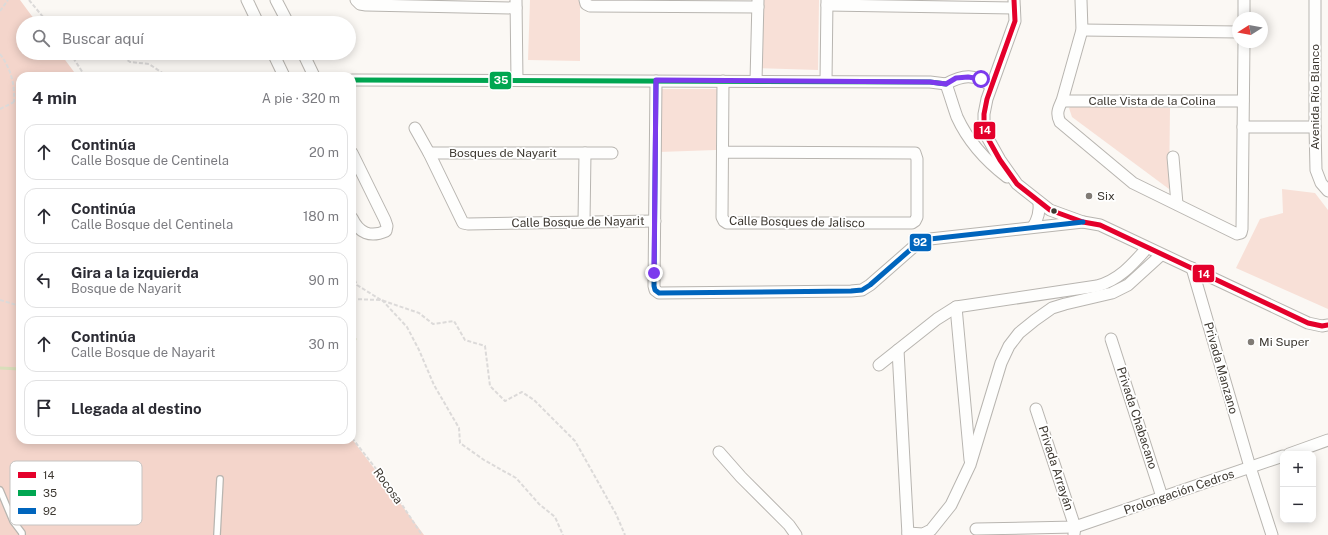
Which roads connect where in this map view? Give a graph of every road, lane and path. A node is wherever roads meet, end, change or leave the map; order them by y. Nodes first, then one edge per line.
1 (8, 0) edge
2 (29, 0) edge
3 (247, 0) edge
4 (276, 0) edge
5 (356, 0) edge
6 (1081, 0) edge
7 (1244, 0) edge
8 (1316, 0) edge
9 (585, 2) edge
10 (827, 2) edge
11 (758, 3) edge
12 (516, 4) edge
13 (1014, 4) edge
14 (0, 11) edge
15 (1244, 12) edge
16 (42, 16) edge
17 (255, 16) edge
18 (284, 16) edge
19 (1082, 30) junction
20 (1232, 32) edge
21 (1244, 48) edge
22 (0, 54) edge
23 (75, 60) edge
24 (127, 60) edge
25 (276, 60) edge
26 (306, 60) edge
27 (82, 72) edge
28 (161, 72) edge
29 (282, 72) edge
30 (312, 72) edge
31 (356, 80) edge
32 (516, 80) junction
33 (656, 80) junction
34 (723, 81) junction
35 (756, 81) junction
36 (826, 81) junction
37 (946, 84) junction
38 (991, 86) junction
39 (1243, 101) junction
40 (14, 102) joint
41 (1062, 102) junction
42 (0, 109) edge
43 (984, 127) junction
44 (1243, 127) junction
45 (1315, 127) junction
46 (415, 128) dead end
47 (966, 133) junction
48 (723, 152) junction
49 (430, 153) junction
50 (585, 153) junction
51 (612, 153) dead end
52 (1173, 157) dead end
53 (356, 161) edge
54 (1017, 184) junction
55 (1328, 192) edge
56 (1039, 202) junction
57 (1177, 204) junction
58 (655, 221) junction
59 (584, 222) junction
60 (1083, 222) junction
61 (463, 223) joint
62 (356, 225) edge
63 (1033, 227) junction
64 (1147, 248) junction
65 (1161, 255) junction
66 (1192, 268) junction
67 (356, 284) edge
68 (1050, 294) junction
69 (356, 299) edge
70 (0, 300) edge
71 (381, 300) junction
72 (16, 305) edge
73 (956, 307) junction
74 (1052, 308) junction
75 (1328, 325) edge
76 (1111, 339) dead end
77 (898, 350) junction
78 (879, 365) dead end
79 (1036, 409) dead end
80 (1328, 440) edge
81 (356, 443) edge
82 (1297, 451) edge
83 (719, 452) dead end
84 (1280, 457) edge
85 (970, 465) junction
86 (1250, 467) junction
87 (220, 479) dead end
88 (0, 490) edge
89 (1162, 497) junction
90 (10, 513) edge
91 (16, 525) edge
92 (976, 529) dead end
93 (1075, 531) edge
94 (998, 532) edge
95 (908, 534) edge
96 (22, 535) edge
97 (217, 535) edge
98 (422, 535) edge
99 (563, 535) edge
100 (625, 535) edge
101 (796, 535) edge
102 (1272, 535) edge

1 - 14 path
2 - 16 path
3 - 17 street
4 - 18 street
5 - 12 street
6 - 19 street
7 - 15 street
8 - 45 street, Avenida Río Blanco
9 - 11 street
10 - 13 street
10 - 36 street
11 - 35 street
12 - 32 street
13 - 38 street
19 - 20 street
19 - 41 street
21 - 39 street
22 - 40 path
23 - 27 path
24 - 28 path
25 - 29 street
26 - 30 street
31 - 32 street
32 - 33 street
33 - 34 street
33 - 58 street
34 - 35 street
34 - 48 street, Calle Bosques de Jalisco
35 - 36 street
36 - 37 street
37 - 38 street
37 - 47 street
38 - 43 street
39 - 41 street, Calle Vista de la Colina
39 - 44 street
40 - 42 path
41 - 57 street
43 - 47 street
43 - 54 street
44 - 45 street
44 - 57 street
45 - 55 street, Avenida Río Blanco
46 - 49 street
47 - 54 street
48 - 48 street, Calle Bosques de Jalisco
49 - 50 street, Bosques de Nayarit
49 - 61 street, Bosques de Nayarit
50 - 51 street, Bosques de Nayarit
50 - 59 street
52 - 57 street
53 - 62 street
54 - 56 street
56 - 60 street
56 - 63 street
58 - 59 street, Calle Bosque de Nayarit
58 - 63 street, Calle Bosque de Nayarit
59 - 61 street, Calle Bosque de Nayarit
60 - 63 street, Calle Bosque de Nayarit
60 - 64 street
64 - 65 street
64 - 68 street
65 - 66 street
65 - 74 street
66 - 75 street
66 - 86 street, Privada Manzano
67 - 71 path
68 - 73 street
68 - 74 street
69 - 71 path
70 - 72 path
71 - 99 path
71 - 100 path
73 - 77 street
73 - 85 street
74 - 85 street
76 - 89 street, Privada Chabacano
77 - 78 street
77 - 95 street
79 - 93 street, Privada Arrayán
80 - 82 street
81 - 98 path, Rocosa
83 - 101 street
84 - 86 street, Prolongación Cedros
85 - 95 street
86 - 89 street, Prolongación Cedros
86 - 102 street, Privada Manzano
87 - 97 lane
88 - 90 lane
89 - 93 street, Prolongación Cedros
91 - 96 lane
92 - 94 street, Prolongación Cedros
93 - 94 street, Prolongación Cedros

